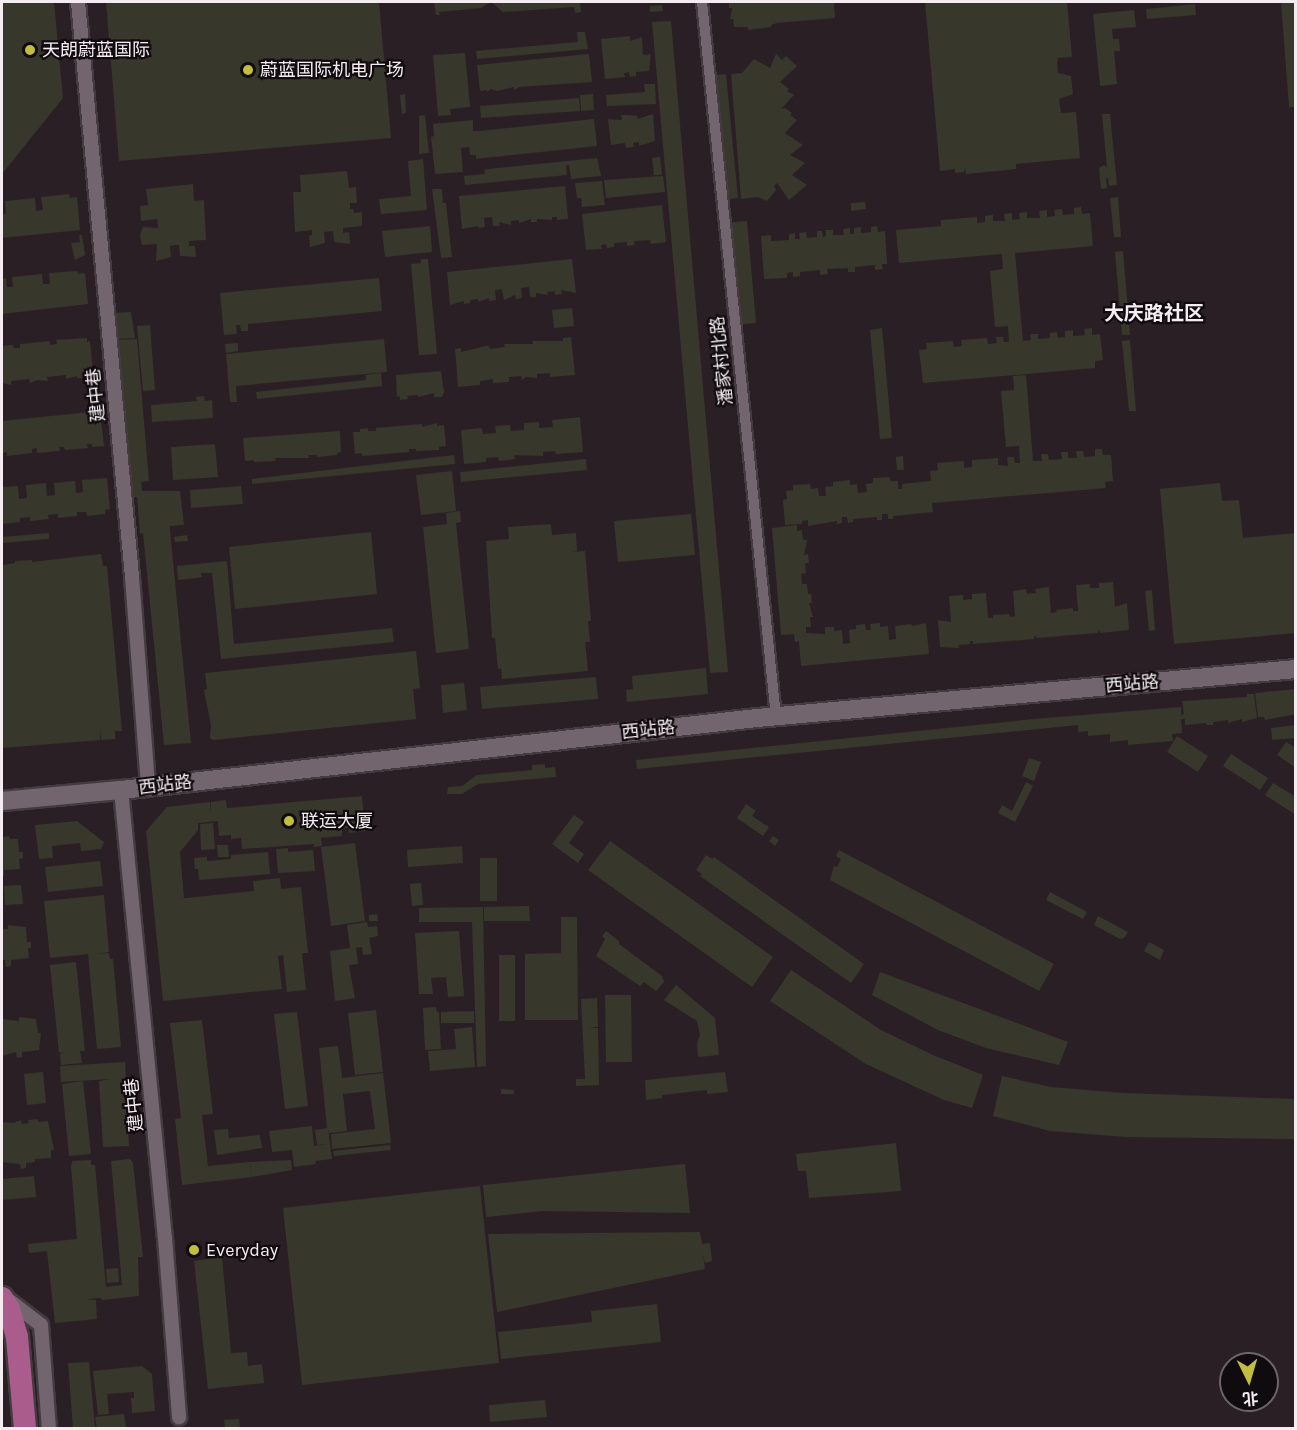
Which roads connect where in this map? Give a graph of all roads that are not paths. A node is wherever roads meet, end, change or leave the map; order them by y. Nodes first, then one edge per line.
1 (78, 2) edge
2 (702, 2) edge
3 (1296, 669) edge
4 (776, 717) junction
5 (148, 786) junction
6 (121, 790) junction
7 (2, 801) edge
8 (2, 1296) edge
9 (179, 1417) dead end
10 (25, 1428) edge
11 (49, 1428) edge

1 - 5 street, 建中巷
2 - 4 street, 潘家村北路
3 - 4 street, 西站路
4 - 5 street, 西站路
5 - 6 street, 西站路
6 - 7 street, 西站路
6 - 9 street, 建中巷
8 - 10 main road
8 - 11 street

